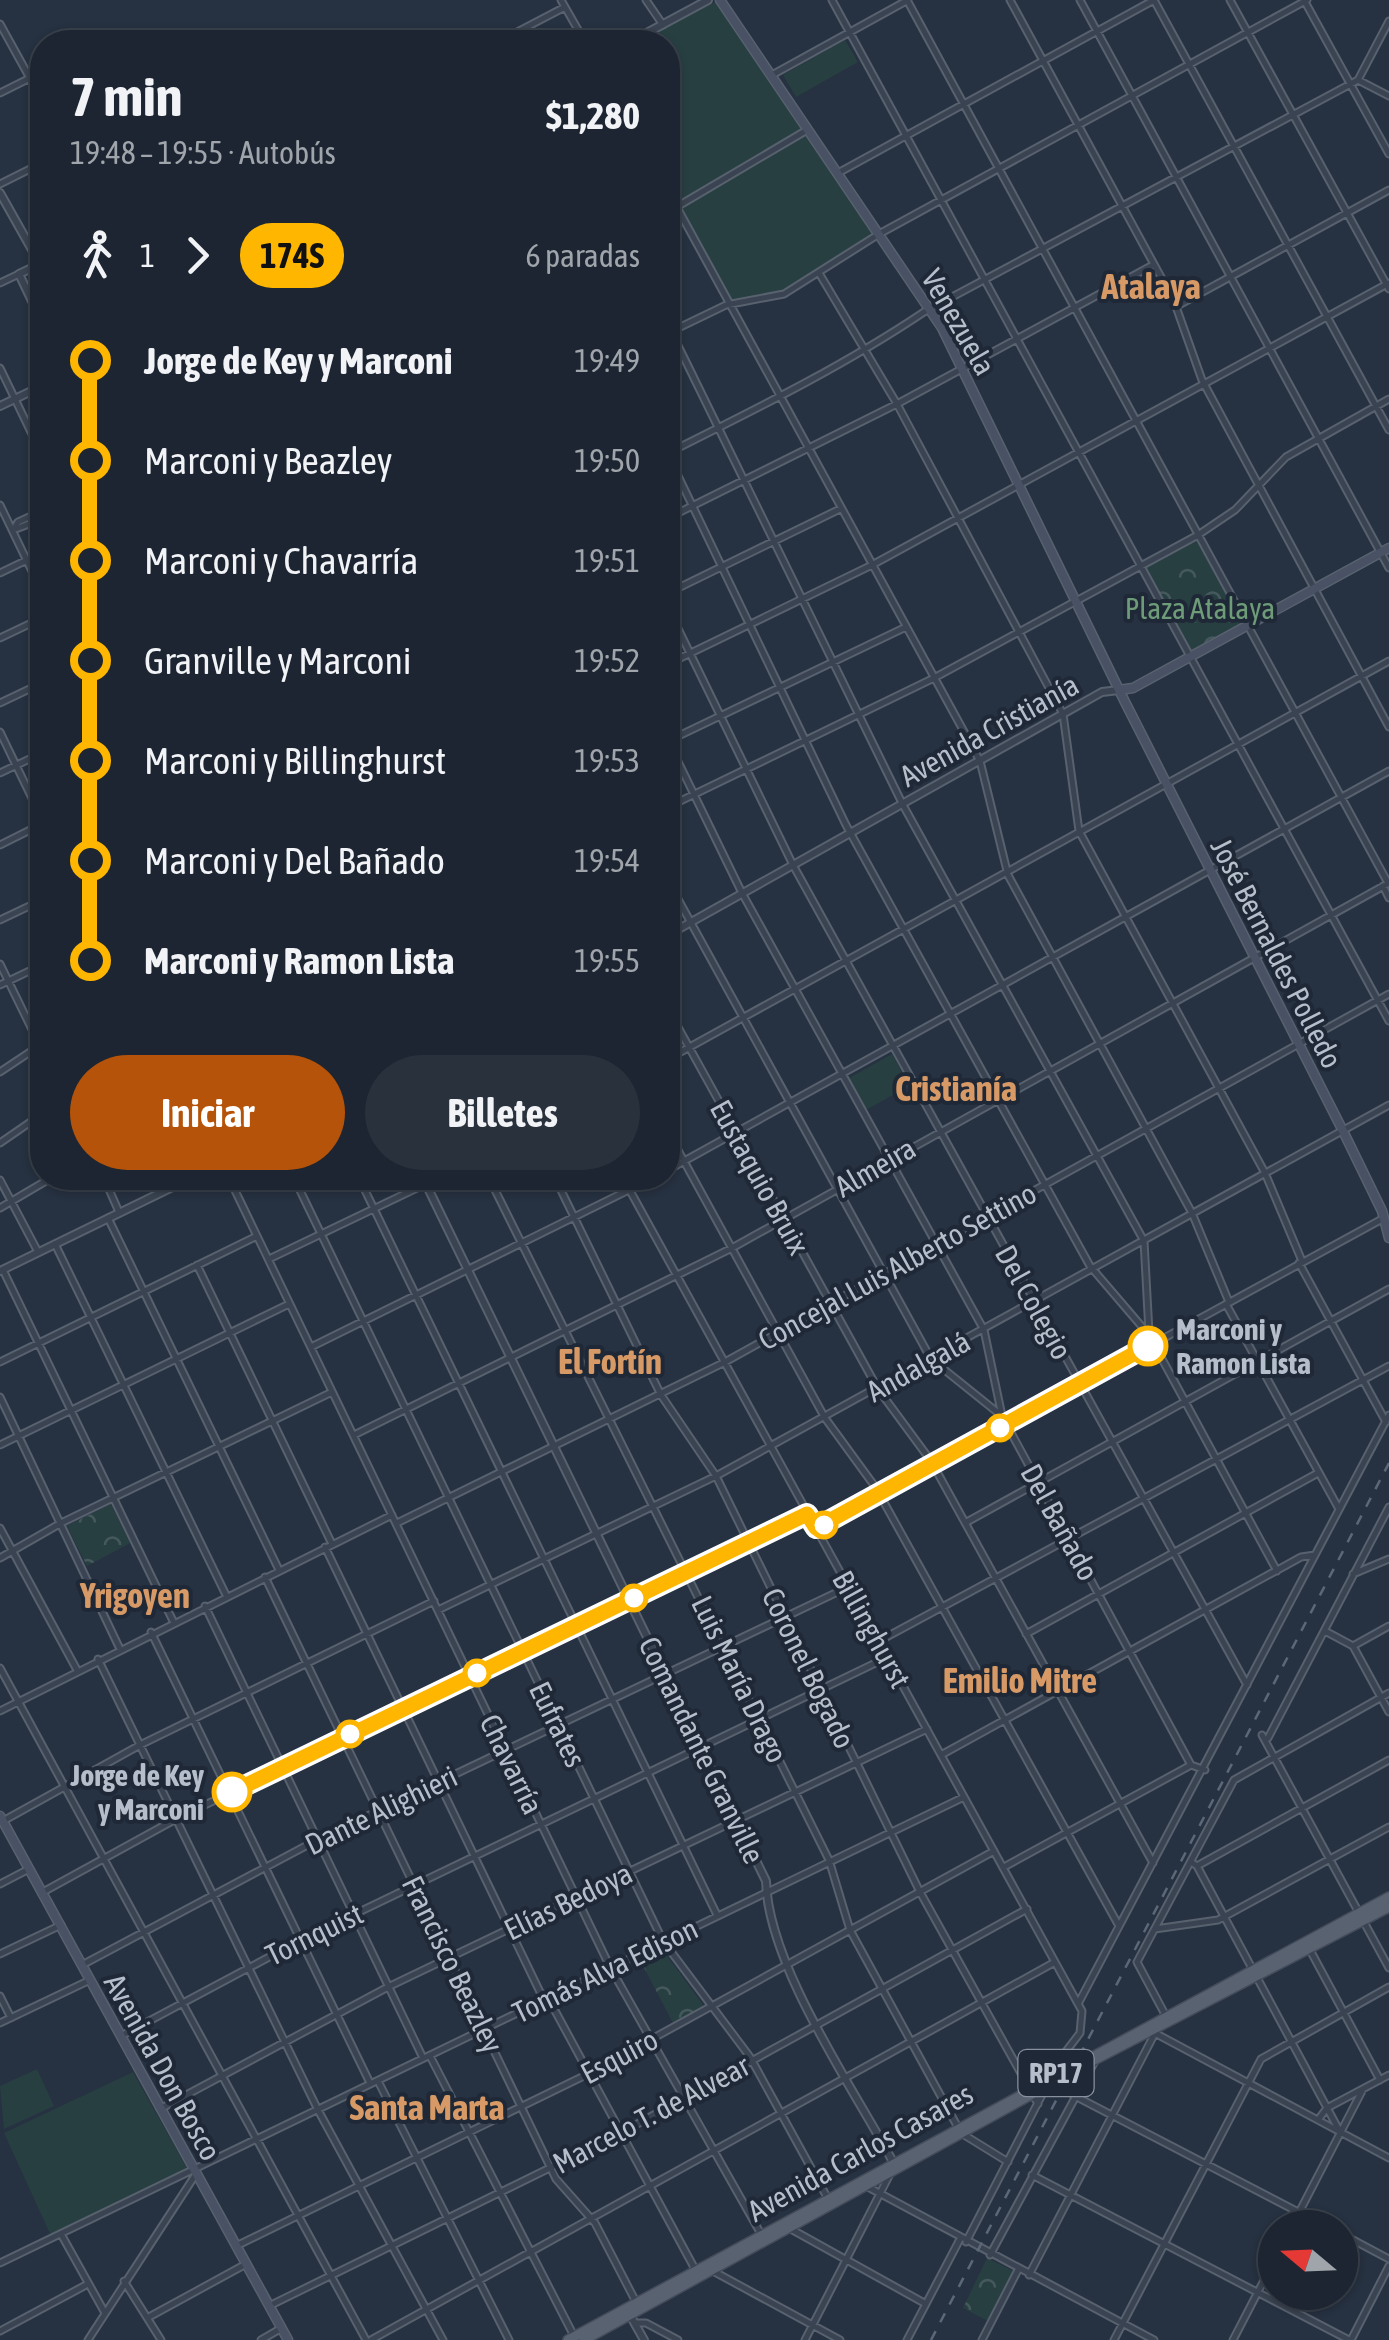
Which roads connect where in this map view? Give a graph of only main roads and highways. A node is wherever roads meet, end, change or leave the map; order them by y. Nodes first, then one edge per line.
1 (720, 0) edge
2 (1385, 550) edge
3 (1119, 690) junction
4 (1387, 1217) edge
5 (1389, 1238) edge
6 (1, 1819) edge
7 (1389, 1897) edge
8 (1389, 1907) edge
9 (1362, 1917) junction
10 (1254, 1974) junction
11 (1150, 2030) junction
12 (1046, 2083) junction
13 (863, 2182) junction
14 (786, 2224) junction
15 (709, 2268) junction
16 (698, 2274) junction
17 (576, 2339) edge
18 (288, 2340) edge

1 - 3 main road, Venezuela
2 - 3 main road, Avenida Cristianía
3 - 4 main road, José Bernaldes Polledo
4 - 5 main road, José Bernaldes Polledo
6 - 18 main road, Avenida Don Bosco
7 - 9 main road, Avenida Carlos Casares / RP17
8 - 9 main road, Avenida Carlos Casares / RP17
9 - 10 main road, Avenida Carlos Casares / RP17
9 - 10 main road, Avenida Carlos Casares / RP17
10 - 11 main road, Avenida Carlos Casares / RP17
11 - 12 main road, Avenida Carlos Casares / RP17
11 - 12 main road, Avenida Carlos Casares / RP17
12 - 13 main road, Avenida Carlos Casares / RP17
13 - 14 main road, Avenida Carlos Casares / RP17
13 - 14 main road, Avenida Carlos Casares / RP17
14 - 15 main road, Avenida Carlos Casares / RP17
14 - 15 main road, Avenida Carlos Casares / RP17
15 - 16 main road, Avenida Carlos Casares / RP17
16 - 17 main road, Avenida Carlos Casares / RP17
16 - 17 main road, Avenida Carlos Casares / RP17

